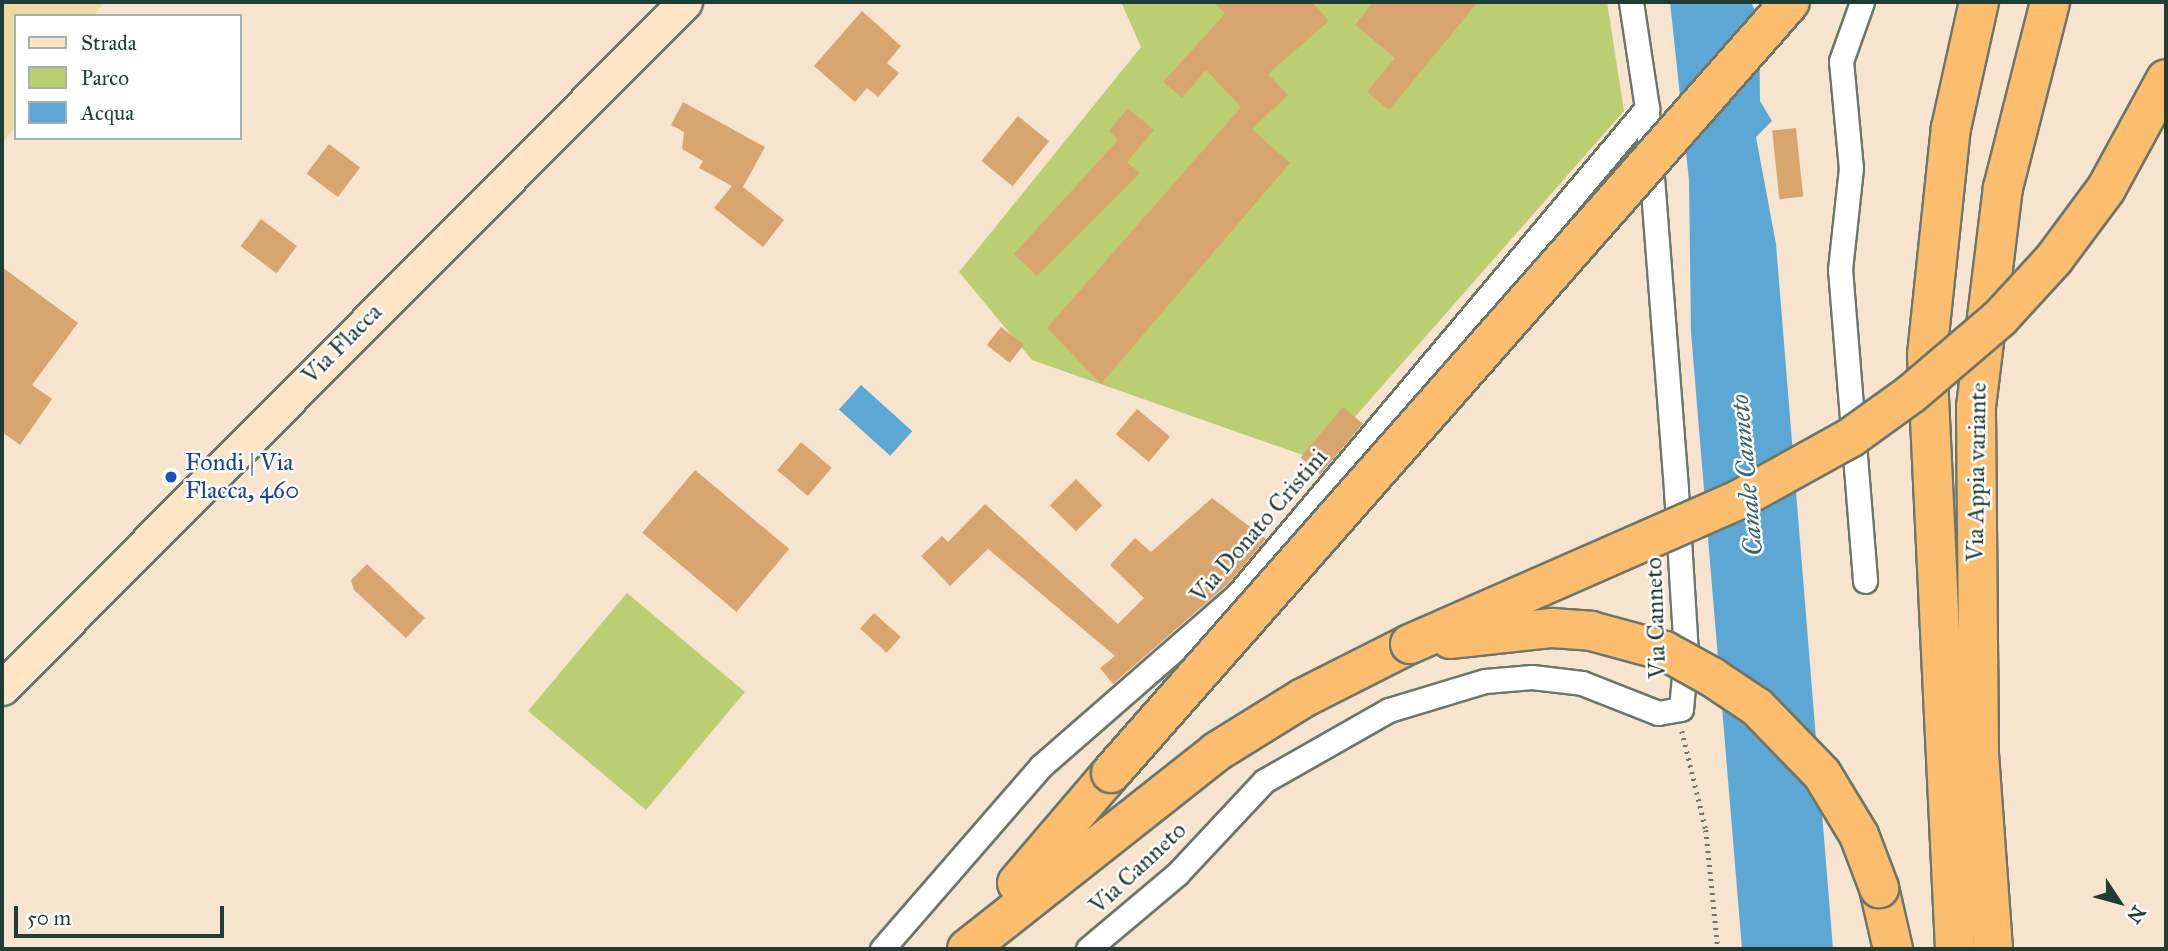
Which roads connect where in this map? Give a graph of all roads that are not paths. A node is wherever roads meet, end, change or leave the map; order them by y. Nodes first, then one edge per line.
1 (685, 2) edge
2 (1631, 2) edge
3 (1790, 2) edge
4 (1862, 2) edge
5 (1979, 2) edge
6 (2050, 2) edge
7 (2166, 79) edge
8 (1647, 108) junction
9 (1865, 581) dead end
10 (1410, 645) junction
11 (2, 688) edge
12 (883, 949) edge
13 (960, 949) edge
14 (967, 949) edge
15 (1088, 949) edge
16 (1893, 949) edge
17 (1955, 949) edge
18 (1993, 949) edge

1 - 11 main road, Via Flacca
2 - 8 street, Via Canneto
3 - 13 highway, bridge
4 - 9 street
5 - 17 highway, Via Appia variante
6 - 18 highway, Via Appia variante
7 - 10 highway, bridge
8 - 12 street, Via Donato Cristini
8 - 15 street, Via Canneto
10 - 14 highway
10 - 16 highway, bridge

